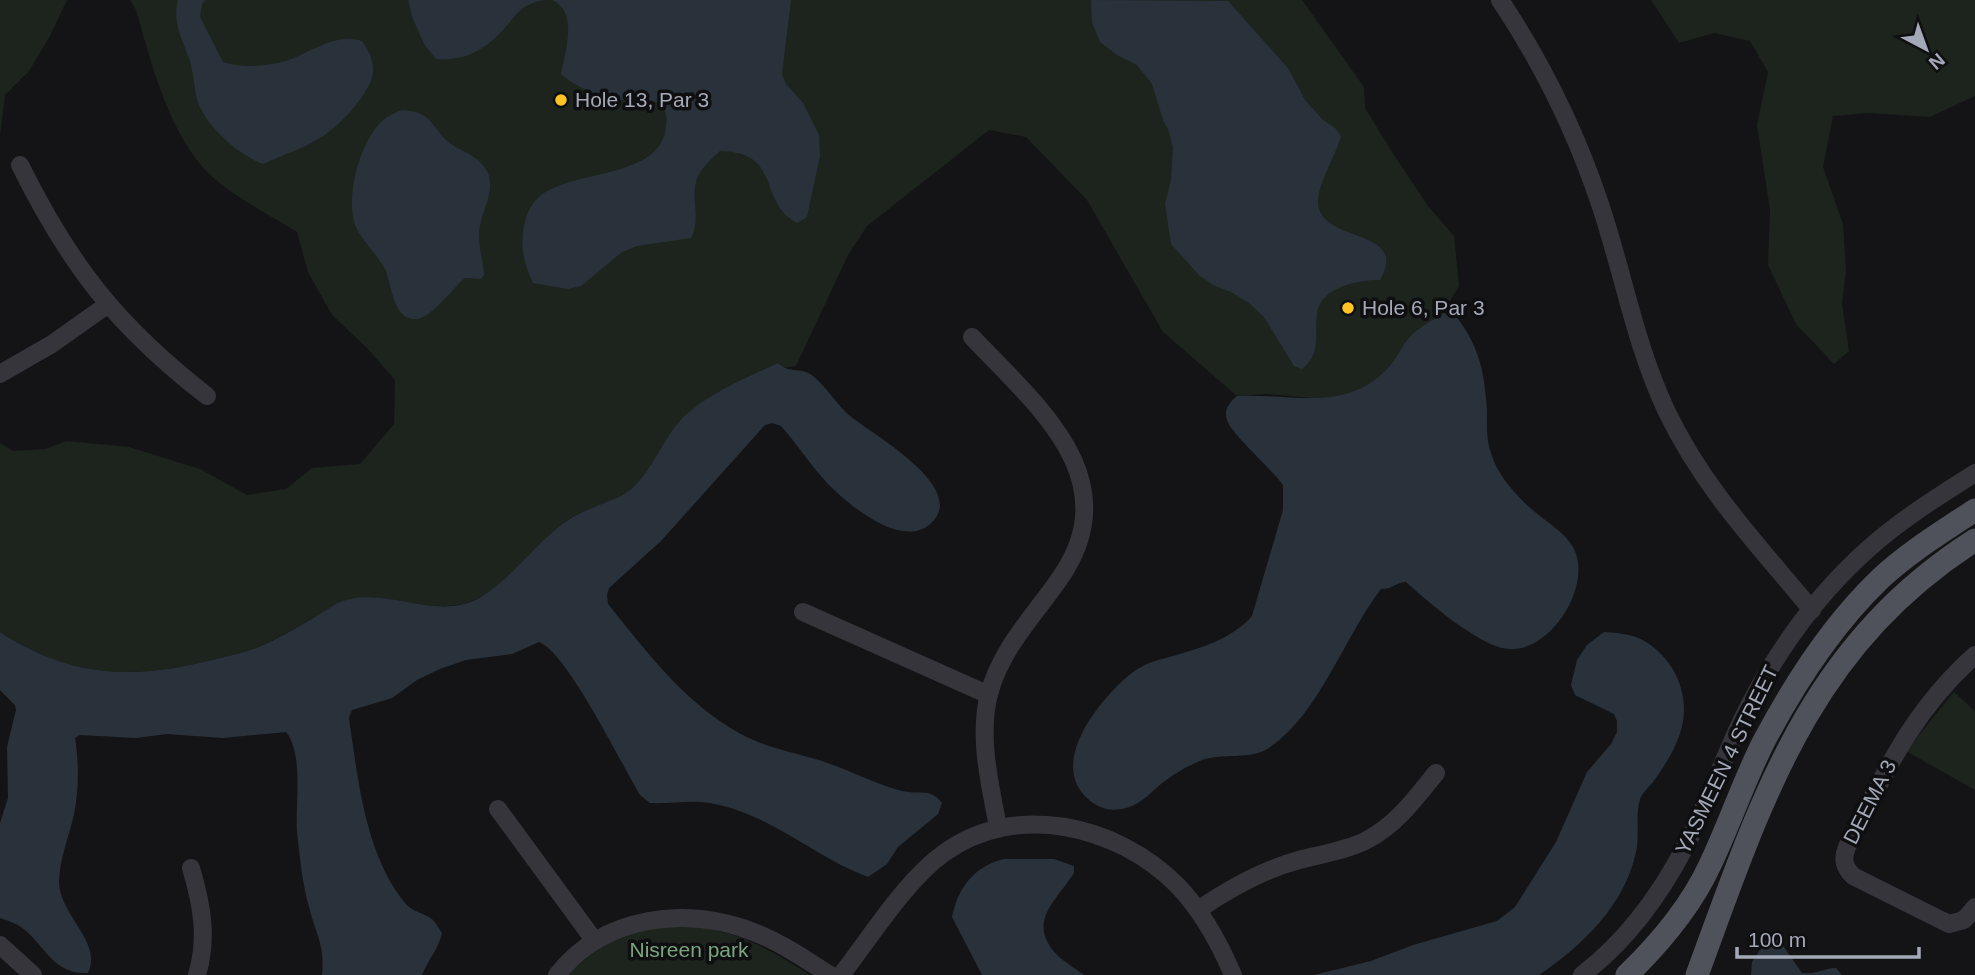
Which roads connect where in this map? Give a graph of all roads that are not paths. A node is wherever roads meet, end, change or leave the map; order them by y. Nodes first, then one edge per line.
1 (1500, 0) edge
2 (20, 165) dead end
3 (107, 304) junction
4 (972, 337) dead end
5 (0, 374) edge
6 (207, 396) dead end
7 (1975, 473) edge
8 (1975, 510) edge
9 (1975, 540) edge
10 (1812, 610) junction
11 (803, 612) dead end
12 (1975, 655) edge
13 (989, 695) junction
14 (1436, 773) dead end
15 (498, 808) dead end
16 (998, 827) junction
17 (191, 868) dead end
18 (1975, 907) edge
19 (1198, 910) junction
20 (594, 940) junction
21 (0, 945) edge
22 (33, 975) edge
23 (197, 975) edge
24 (557, 975) edge
25 (830, 975) edge
26 (841, 975) edge
27 (1233, 975) edge
28 (1582, 975) edge
29 (1627, 975) edge
30 (1697, 975) edge

1 - 10 street
2 - 3 street
3 - 5 street
3 - 6 street
4 - 13 street
7 - 10 street, YASMEEN 4 STREET
8 - 29 main road
9 - 30 main road
10 - 28 street, YASMEEN 4 STREET
11 - 13 street
12 - 18 street, DEEMA 3
13 - 16 street
14 - 19 street
15 - 20 street
16 - 19 street
16 - 26 street
17 - 23 street
19 - 27 street
20 - 24 street
20 - 25 street
21 - 22 street

